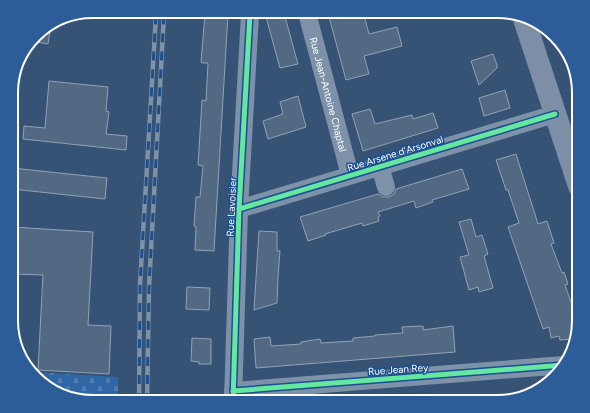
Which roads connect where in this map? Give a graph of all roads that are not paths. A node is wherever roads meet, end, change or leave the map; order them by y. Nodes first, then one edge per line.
1 (250, 18) edge
2 (308, 18) edge
3 (525, 24) edge
4 (555, 114) junction
5 (572, 165) edge
6 (380, 166) junction
7 (350, 175) junction
8 (386, 187) dead end
9 (239, 209) junction
10 (556, 366) edge
11 (233, 395) edge
12 (253, 395) edge

1 - 9 street, Rue Lavoisier
2 - 7 street, Rue Jean-Antoine Chaptal
3 - 4 main road
4 - 5 main road
4 - 6 street, Rue Arsene d'Arsonval
6 - 7 street, Rue Arsene d'Arsonval
6 - 8 street
7 - 9 street, Rue Arsene d'Arsonval
9 - 11 street, Rue Lavoisier
10 - 12 street, Rue Jean Rey

